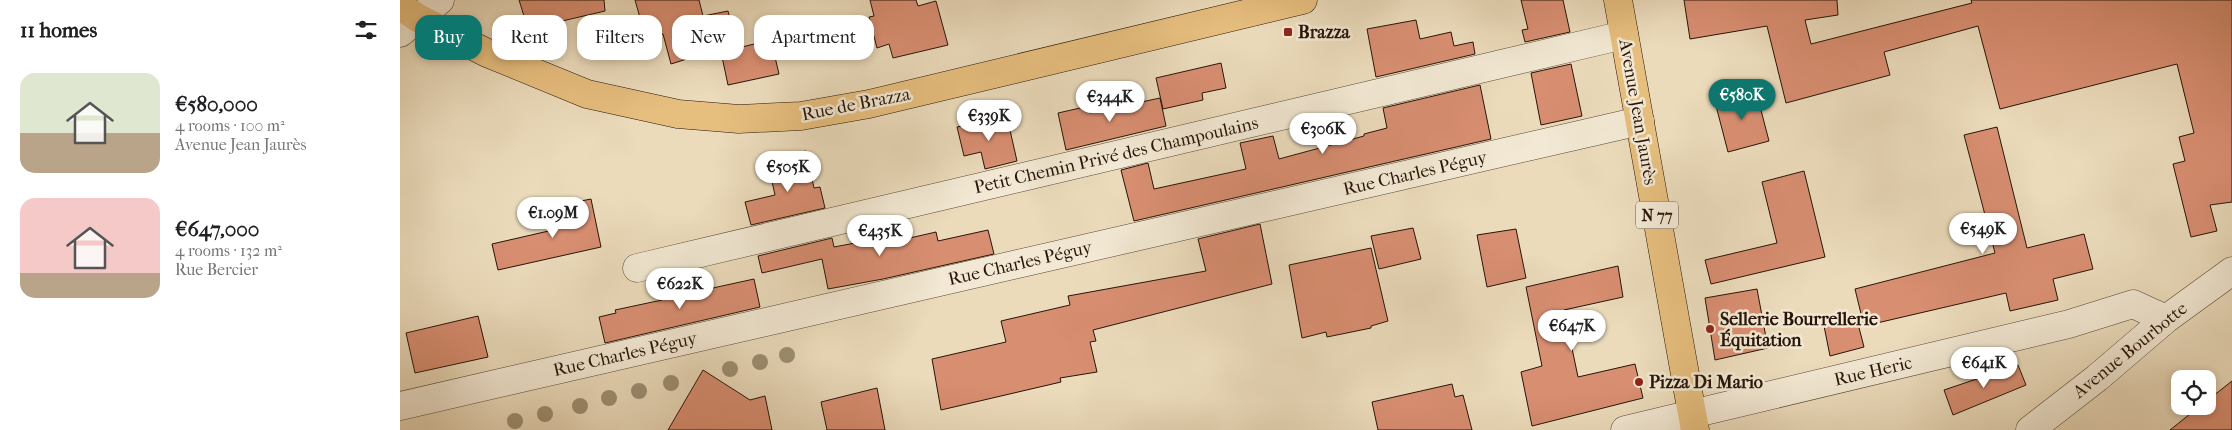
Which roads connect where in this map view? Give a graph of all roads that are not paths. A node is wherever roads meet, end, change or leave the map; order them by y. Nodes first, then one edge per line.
1 (440, 0) edge
2 (1303, 0) edge
3 (1618, 0) edge
4 (406, 19) edge
5 (1624, 35) junction
6 (1640, 121) junction
7 (637, 268) dead end
8 (2232, 271) edge
9 (2166, 318) junction
10 (400, 406) edge
11 (1694, 422) edge
12 (1625, 430) edge
13 (2030, 430) edge

1 - 4 street
2 - 4 main road, Rue de Brazza
3 - 5 main road, Avenue Jean Jaurès / N 77
5 - 6 main road, Avenue Jean Jaurès / N 77
5 - 7 street, Petit Chemin Privé des Champoulains
6 - 10 street, Rue Charles Péguy
6 - 11 main road, Avenue Jean Jaurès / N 77
8 - 9 street, Avenue Bourbotte
9 - 11 street, Rue Heric
9 - 13 street, Avenue Bourbotte
11 - 12 street, Rue Heric

